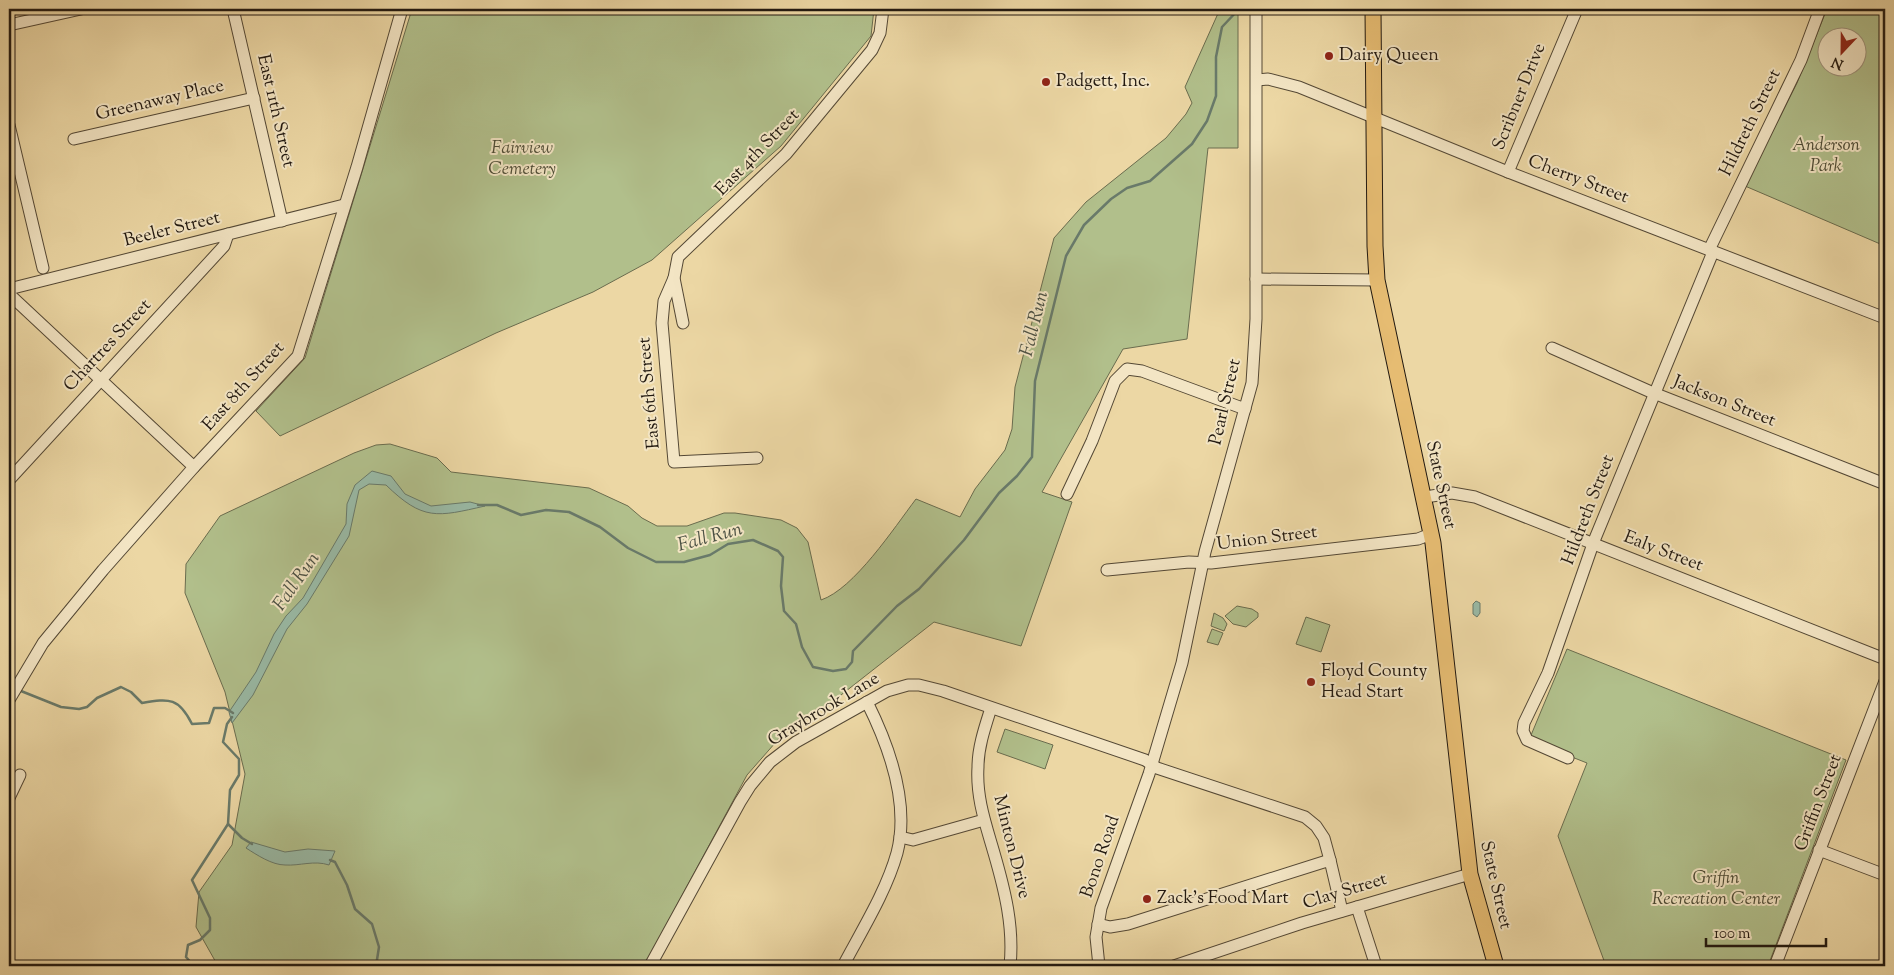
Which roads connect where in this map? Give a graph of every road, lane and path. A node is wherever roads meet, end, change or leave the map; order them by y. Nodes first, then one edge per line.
1 (81, 9) edge
2 (233, 9) edge
3 (402, 9) edge
4 (883, 9) edge
5 (1373, 9) edge
6 (1577, 9) edge
7 (1820, 9) edge
8 (1256, 13) edge
9 (9, 25) edge
10 (1257, 80) junction
11 (254, 98) junction
12 (1374, 118) junction
13 (9, 125) edge
14 (74, 138) dead end
15 (1508, 172) junction
16 (344, 205) junction
17 (282, 221) junction
18 (228, 234) junction
19 (1711, 251) junction
20 (43, 268) dead end
21 (674, 278) junction
22 (1256, 279) junction
23 (1378, 280) junction
24 (9, 289) edge
25 (9, 294) edge
26 (1885, 318) edge
27 (683, 323) dead end
28 (1552, 348) dead end
29 (101, 380) junction
30 (1654, 393) junction
31 (1246, 409) junction
32 (757, 458) dead end
33 (194, 467) junction
34 (9, 480) edge
35 (1885, 484) edge
36 (1067, 494) dead end
37 (1425, 498) junction
38 (1431, 534) junction
39 (1593, 544) junction
40 (1203, 564) junction
41 (1106, 570) dead end
42 (1885, 659) edge
43 (1885, 681) edge
44 (9, 700) edge
45 (867, 702) junction
46 (991, 708) junction
47 (1568, 758) dead end
48 (1151, 762) junction
49 (20, 775) dead end
50 (9, 798) edge
51 (984, 820) junction
52 (900, 837) junction
53 (1819, 850) junction
54 (1330, 860) junction
55 (1470, 874) junction
56 (1885, 875) edge
57 (1357, 907) junction
58 (1342, 911) junction
59 (1098, 924) junction
60 (650, 966) edge
61 (843, 966) edge
62 (1010, 966) edge
63 (1099, 966) edge
64 (1174, 966) edge
65 (1376, 966) edge
66 (1496, 966) edge
67 (1775, 966) edge

1 - 9 street
2 - 11 street, East 11th Street
3 - 16 street, East 8th Street
4 - 21 street, East 4th Street
5 - 12 main road, State Street
6 - 15 street, Scribner Drive
7 - 19 street, Hildreth Street
8 - 10 street, Pearl Street
10 - 12 street, Cherry Street
10 - 22 street, Pearl Street
11 - 14 street, Greenaway Place
11 - 17 street, East 11th Street
12 - 15 street, Cherry Street
12 - 23 main road, State Street
13 - 20 street
15 - 19 street, Cherry Street
16 - 17 street, Beeler Street
16 - 33 street, East 8th Street
17 - 18 street, Beeler Street
18 - 24 street, Beeler Street
18 - 29 street, Chartres Street
19 - 26 street, Cherry Street
19 - 30 street, Hildreth Street
21 - 27 street, East 4th Street
21 - 32 street, East 6th Street
22 - 23 street
22 - 31 street, Pearl Street
23 - 37 main road, State Street
25 - 29 street
28 - 30 street, Jackson Street
29 - 33 street
29 - 34 street, Chartres Street
30 - 35 street, Jackson Street
30 - 39 street, Hildreth Street
31 - 36 street
31 - 40 street, Pearl Street
33 - 44 street, East 8th Street
37 - 38 main road, State Street
37 - 39 street, Ealy Street
38 - 40 street, Union Street
38 - 55 main road, State Street
39 - 42 street, Ealy Street
39 - 47 street, Hildreth Street
40 - 41 street, Union Street
40 - 48 street, Pearl Street
43 - 53 street, Griffin Street
45 - 46 street, Graybrook Lane
45 - 52 street
45 - 60 street, Graybrook Lane
46 - 48 street, Graybrook Lane
46 - 51 street, Minton Drive
48 - 54 street, Graybrook Lane
48 - 59 street, Bono Road
49 - 50 street
51 - 52 street
51 - 62 street, Minton Drive
52 - 61 street
53 - 56 street
53 - 67 street, Griffin Street
54 - 58 street, Graybrook Lane
54 - 59 street
55 - 57 street, Clay Street
55 - 66 main road, State Street
57 - 58 street, Clay Street
57 - 65 street
58 - 64 street, Clay Street
59 - 63 street, Bono Road

